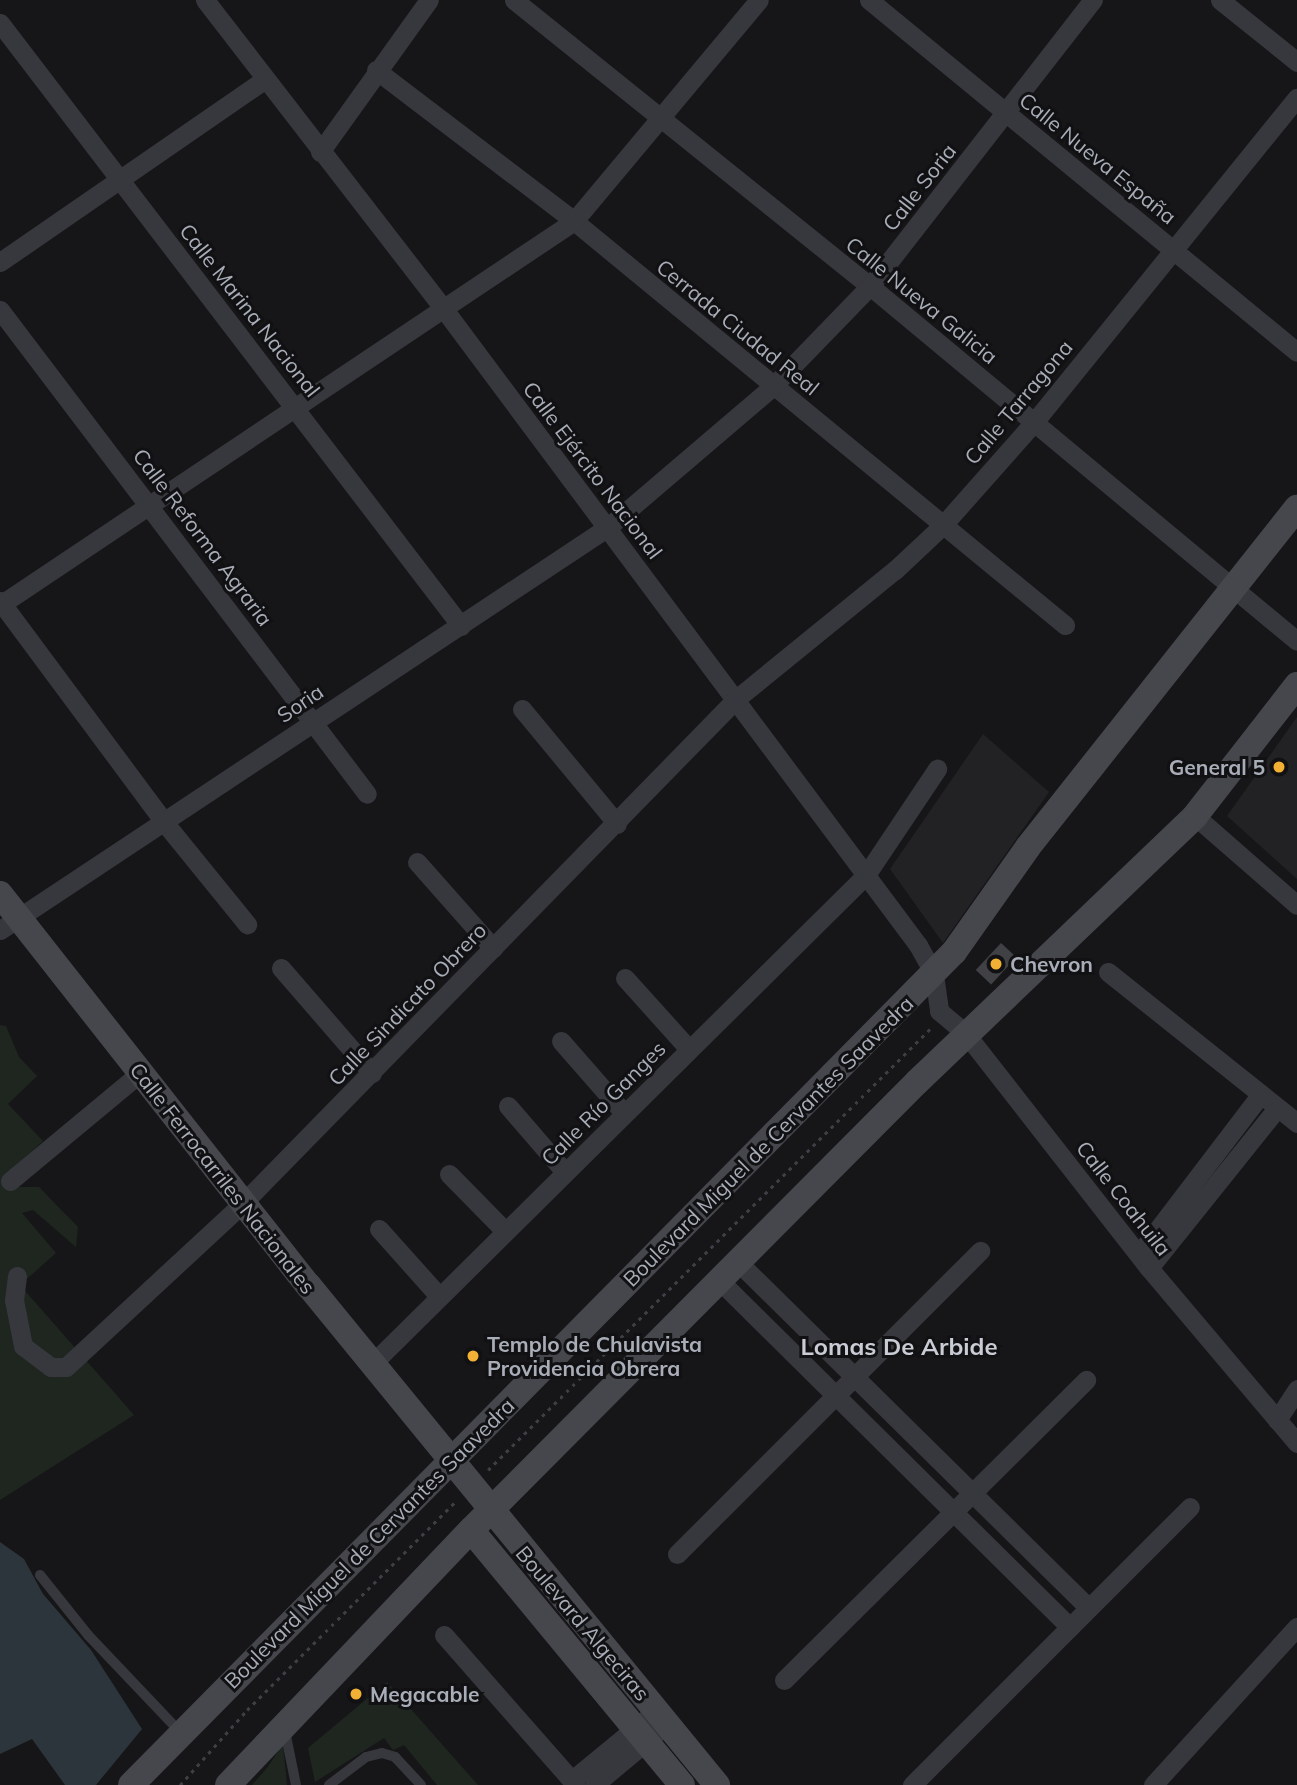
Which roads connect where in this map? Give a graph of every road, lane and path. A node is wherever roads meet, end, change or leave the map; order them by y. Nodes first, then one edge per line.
1 (205, 0) edge
2 (429, 0) edge
3 (513, 0) edge
4 (758, 0) edge
5 (869, 0) edge
6 (1093, 0) edge
7 (1220, 0) edge
8 (0, 23) edge
9 (1297, 62) edge
10 (376, 70) junction
11 (265, 79) junction
12 (1297, 98) edge
13 (1007, 113) junction
14 (663, 119) junction
15 (320, 152) junction
16 (121, 178) junction
17 (574, 221) junction
18 (1174, 250) junction
19 (0, 262) edge
20 (870, 286) junction
21 (443, 308) junction
22 (0, 310) edge
23 (1297, 352) edge
24 (774, 385) junction
25 (296, 408) junction
26 (1035, 421) junction
27 (150, 504) junction
28 (1297, 508) edge
29 (943, 524) junction
30 (608, 527) junction
31 (1231, 589) junction
32 (1, 603) edge
33 (461, 625) junction
34 (1065, 625) dead end
35 (1297, 641) edge
36 (1297, 685) edge
37 (736, 699) junction
38 (522, 709) dead end
39 (312, 721) junction
40 (937, 769) dead end
41 (367, 794) dead end
42 (1195, 816) junction
43 (164, 822) junction
44 (617, 824) junction
45 (417, 862) dead end
46 (866, 875) junction
47 (0, 894) edge
48 (1297, 905) edge
49 (9, 924) edge
50 (247, 924) dead end
51 (494, 948) junction
52 (281, 968) dead end
53 (1108, 972) dead end
54 (934, 974) junction
55 (625, 978) dead end
56 (943, 1016) junction
57 (966, 1034) junction
58 (561, 1041) dead end
59 (690, 1049) junction
60 (140, 1073) junction
61 (372, 1073) junction
62 (1260, 1095) junction
63 (508, 1106) dead end
64 (1276, 1108) junction
65 (624, 1113) junction
66 (1297, 1123) edge
67 (565, 1172) junction
68 (449, 1174) dead end
69 (10, 1181) dead end
70 (244, 1202) junction
71 (379, 1229) dead end
72 (505, 1231) junction
73 (981, 1251) dead end
74 (1144, 1261) junction
75 (740, 1263) junction
76 (17, 1276) dead end
77 (720, 1282) junction
78 (439, 1296) junction
79 (372, 1363) junction
80 (855, 1377) junction
81 (1086, 1380) dead end
82 (1297, 1389) edge
83 (836, 1395) junction
84 (1277, 1420) junction
85 (1297, 1443) edge
86 (450, 1460) junction
87 (471, 1486) junction
88 (972, 1493) junction
89 (1190, 1507) dead end
90 (491, 1511) junction
91 (954, 1511) junction
92 (471, 1530) junction
93 (677, 1554) dead end
94 (40, 1576) dead end
95 (1089, 1608) junction
96 (1070, 1627) junction
97 (1297, 1628) edge
98 (444, 1635) dead end
99 (784, 1680) dead end
100 (661, 1717) junction
101 (284, 1724) junction
102 (182, 1733) junction
103 (641, 1736) junction
104 (139, 1781) edge
105 (574, 1783) edge
106 (180, 1785) edge
107 (228, 1785) edge
108 (296, 1785) edge
109 (329, 1785) edge
110 (421, 1785) edge
111 (594, 1785) edge
112 (682, 1785) edge
113 (718, 1785) edge
114 (912, 1785) edge
115 (1153, 1785) edge

1 - 11 street, Calle Ejército Nacional
2 - 10 street
3 - 14 street, Calle Nueva Galicia
4 - 14 street
5 - 13 street, Calle Nueva España
6 - 13 street, Calle Soria
7 - 9 street
8 - 16 street, Calle Marina Nacional
10 - 15 street
10 - 17 street, Cerrada Ciudad Real
11 - 15 street, Calle Ejército Nacional
11 - 16 street
12 - 18 street, Calle Tarragona
13 - 18 street, Calle Nueva España
13 - 20 street, Calle Soria
14 - 17 street
14 - 20 street, Calle Nueva Galicia
15 - 21 street, Calle Ejército Nacional
16 - 19 street
16 - 25 street, Calle Marina Nacional
17 - 21 street
17 - 24 street, Cerrada Ciudad Real
18 - 23 street, Calle Nueva España
18 - 26 street, Calle Tarragona
20 - 24 street, Calle Soria
20 - 26 street, Calle Nueva Galicia
21 - 25 street
21 - 30 street, Calle Ejército Nacional
22 - 27 street, Calle Reforma Agraria
24 - 29 street, Cerrada Ciudad Real
24 - 30 street, Calle Soria
25 - 27 street
25 - 33 street, Calle Marina Nacional
26 - 29 street, Calle Tarragona
26 - 31 street, Calle Nueva Galicia
27 - 32 street
27 - 39 street, Calle Reforma Agraria
28 - 31 main road, Boulevard Miguel de Cervantes Saavedra
29 - 34 street, Cerrada Ciudad Real
29 - 37 street, Calle Tarragona
30 - 33 street, Soria
30 - 37 street, Calle Ejército Nacional
31 - 35 street, Calle Nueva Galicia
31 - 54 main road, Boulevard Miguel de Cervantes Saavedra
32 - 43 street
33 - 39 street, Soria
36 - 42 main road
37 - 44 street, Calle Sindicato Obrero
37 - 46 street, Calle Ejército Nacional
38 - 44 street
39 - 41 street, Calle Reforma Agraria
39 - 43 street, Soria
40 - 46 street, Calle Río Ganges
42 - 48 street
42 - 57 main road
43 - 49 street, Soria
43 - 50 street
44 - 51 street, Calle Sindicato Obrero
45 - 51 street
46 - 54 street, Calle Ejército Nacional
46 - 59 street, Calle Río Ganges
47 - 49 main road, Calle Ferrocarriles Nacionales
49 - 60 main road, Calle Ferrocarriles Nacionales
51 - 61 street, Calle Sindicato Obrero
52 - 61 street
53 - 62 street
54 - 56 street
54 - 86 main road, Boulevard Miguel de Cervantes Saavedra
55 - 59 street
56 - 57 street, Calle Coahuila
56 - 87 path
57 - 74 street, Calle Coahuila
57 - 75 main road
58 - 65 street
59 - 65 street, Calle Río Ganges
60 - 69 street
60 - 70 main road, Calle Ferrocarriles Nacionales
61 - 70 street, Calle Sindicato Obrero
62 - 64 street
62 - 74 street
63 - 67 street
64 - 66 street
64 - 74 street
65 - 67 street, Calle Río Ganges
67 - 72 street, Calle Río Ganges
68 - 72 street
70 - 76 street, Calle Sindicato Obrero
70 - 79 main road, Calle Ferrocarriles Nacionales
71 - 78 street
72 - 78 street, Calle Río Ganges
73 - 80 street
74 - 84 street, Calle Coahuila
75 - 77 main road
75 - 80 street
77 - 83 street
77 - 90 main road
78 - 79 street, Calle Río Ganges
79 - 86 main road, Calle Ferrocarriles Nacionales
80 - 83 street
80 - 88 street
81 - 88 street
82 - 84 street
83 - 91 street
83 - 93 street
84 - 85 street, Calle Coahuila
86 - 87 main road, Boulevard Algeciras
86 - 102 main road, Boulevard Miguel de Cervantes Saavedra
87 - 90 main road, Boulevard Algeciras
87 - 106 path
88 - 91 street
88 - 95 street
89 - 95 street
90 - 92 main road
90 - 100 main road, Boulevard Algeciras
91 - 96 street
91 - 99 street
92 - 101 main road
92 - 103 main road, Boulevard Algeciras
94 - 102 lane
95 - 96 street
96 - 114 street
97 - 115 street
98 - 105 street
100 - 103 street
100 - 113 main road, Boulevard Algeciras
101 - 107 main road
101 - 108 lane
102 - 104 main road, Boulevard Miguel de Cervantes Saavedra
103 - 105 street
103 - 111 street
103 - 112 main road, Boulevard Algeciras
109 - 110 lane

